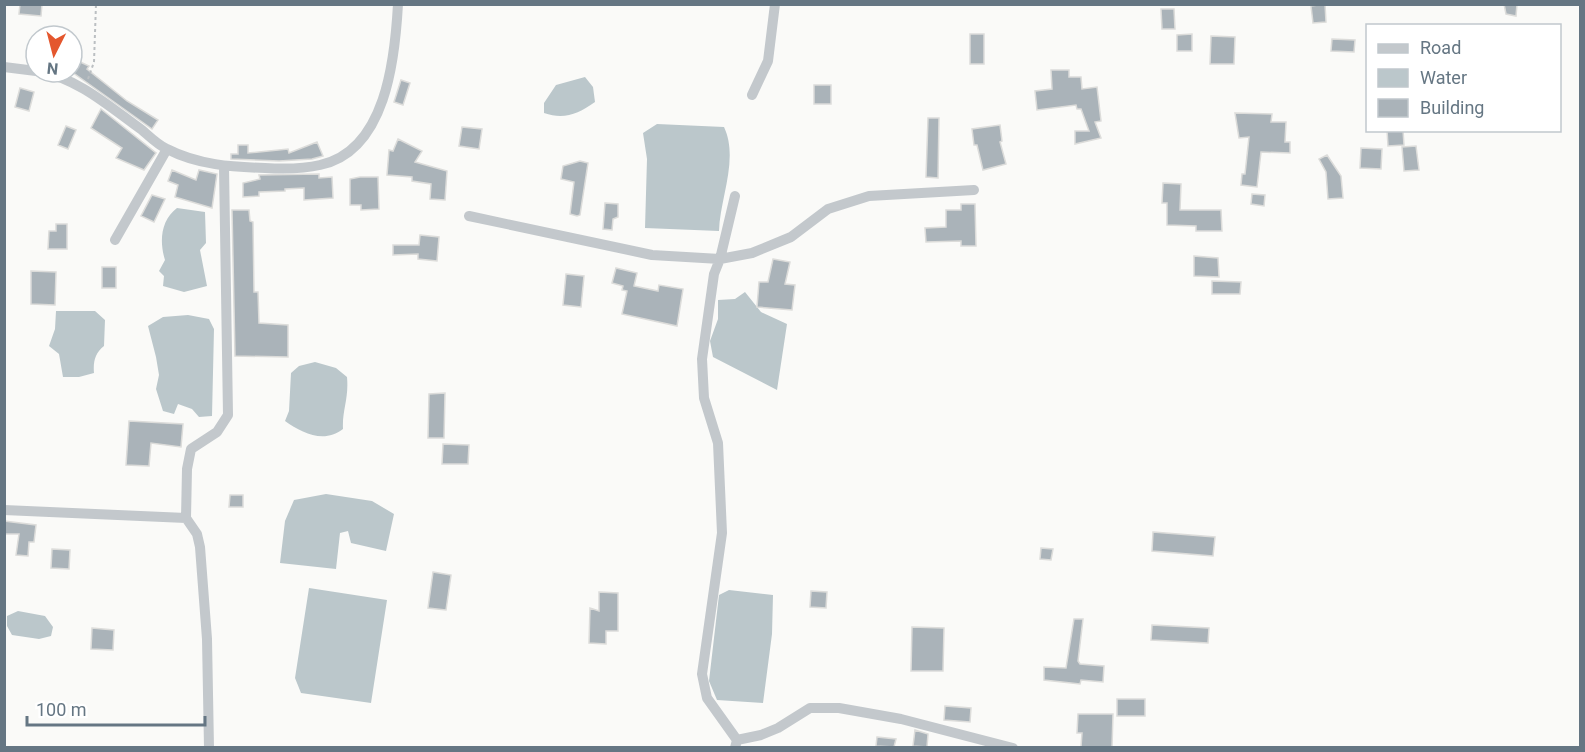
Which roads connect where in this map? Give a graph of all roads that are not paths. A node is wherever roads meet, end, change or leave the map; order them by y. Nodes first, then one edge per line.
1 (398, 4) edge
2 (776, 4) edge
3 (4, 67) edge
4 (24, 70) edge
5 (74, 84) edge
6 (752, 95) dead end
7 (167, 149) junction
8 (224, 167) junction
9 (974, 190) dead end
10 (735, 196) dead end
11 (469, 216) dead end
12 (115, 240) dead end
13 (720, 259) junction
14 (4, 510) edge
15 (186, 518) junction
16 (736, 744) edge
17 (209, 747) edge
18 (1013, 747) edge

1 - 8 street
2 - 6 street
3 - 4 street
5 - 7 street
7 - 8 street
7 - 12 street
8 - 15 street
9 - 13 street
10 - 13 street
11 - 13 street
13 - 16 street
14 - 15 street
15 - 17 street
16 - 18 street

